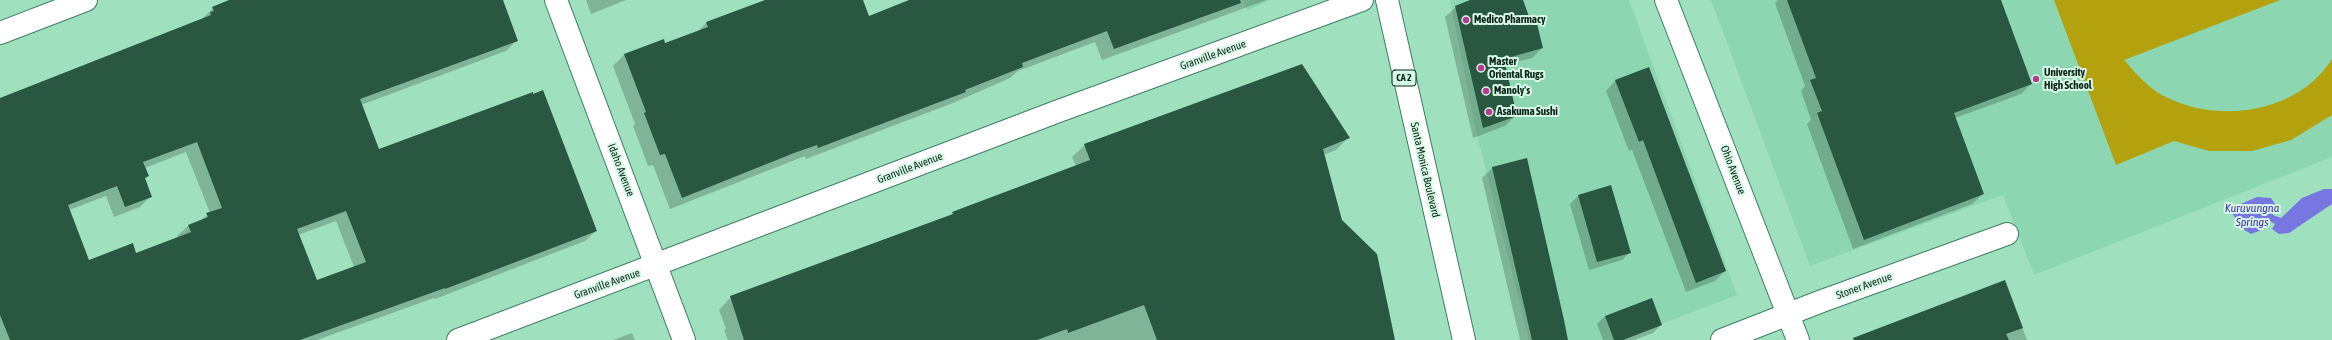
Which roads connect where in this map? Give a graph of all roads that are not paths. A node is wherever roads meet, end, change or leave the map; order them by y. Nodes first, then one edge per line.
1 (86, 0) edge
2 (556, 0) edge
3 (1362, 0) edge
4 (1386, 0) edge
5 (1666, 0) edge
6 (0, 33) edge
7 (2006, 234) dead end
8 (657, 266) junction
9 (1788, 314) junction
10 (458, 340) edge
11 (684, 340) edge
12 (1464, 340) edge
13 (1722, 340) edge
14 (1798, 340) edge

1 - 6 street
2 - 8 street, Idaho Avenue
3 - 8 street, Granville Avenue
4 - 12 street, Santa Monica Boulevard / CA 2
5 - 9 street, Ohio Avenue
7 - 9 street, Stoner Avenue
8 - 10 street, Granville Avenue
8 - 11 street, Idaho Avenue
9 - 13 street, Stoner Avenue
9 - 14 street, Ohio Avenue

